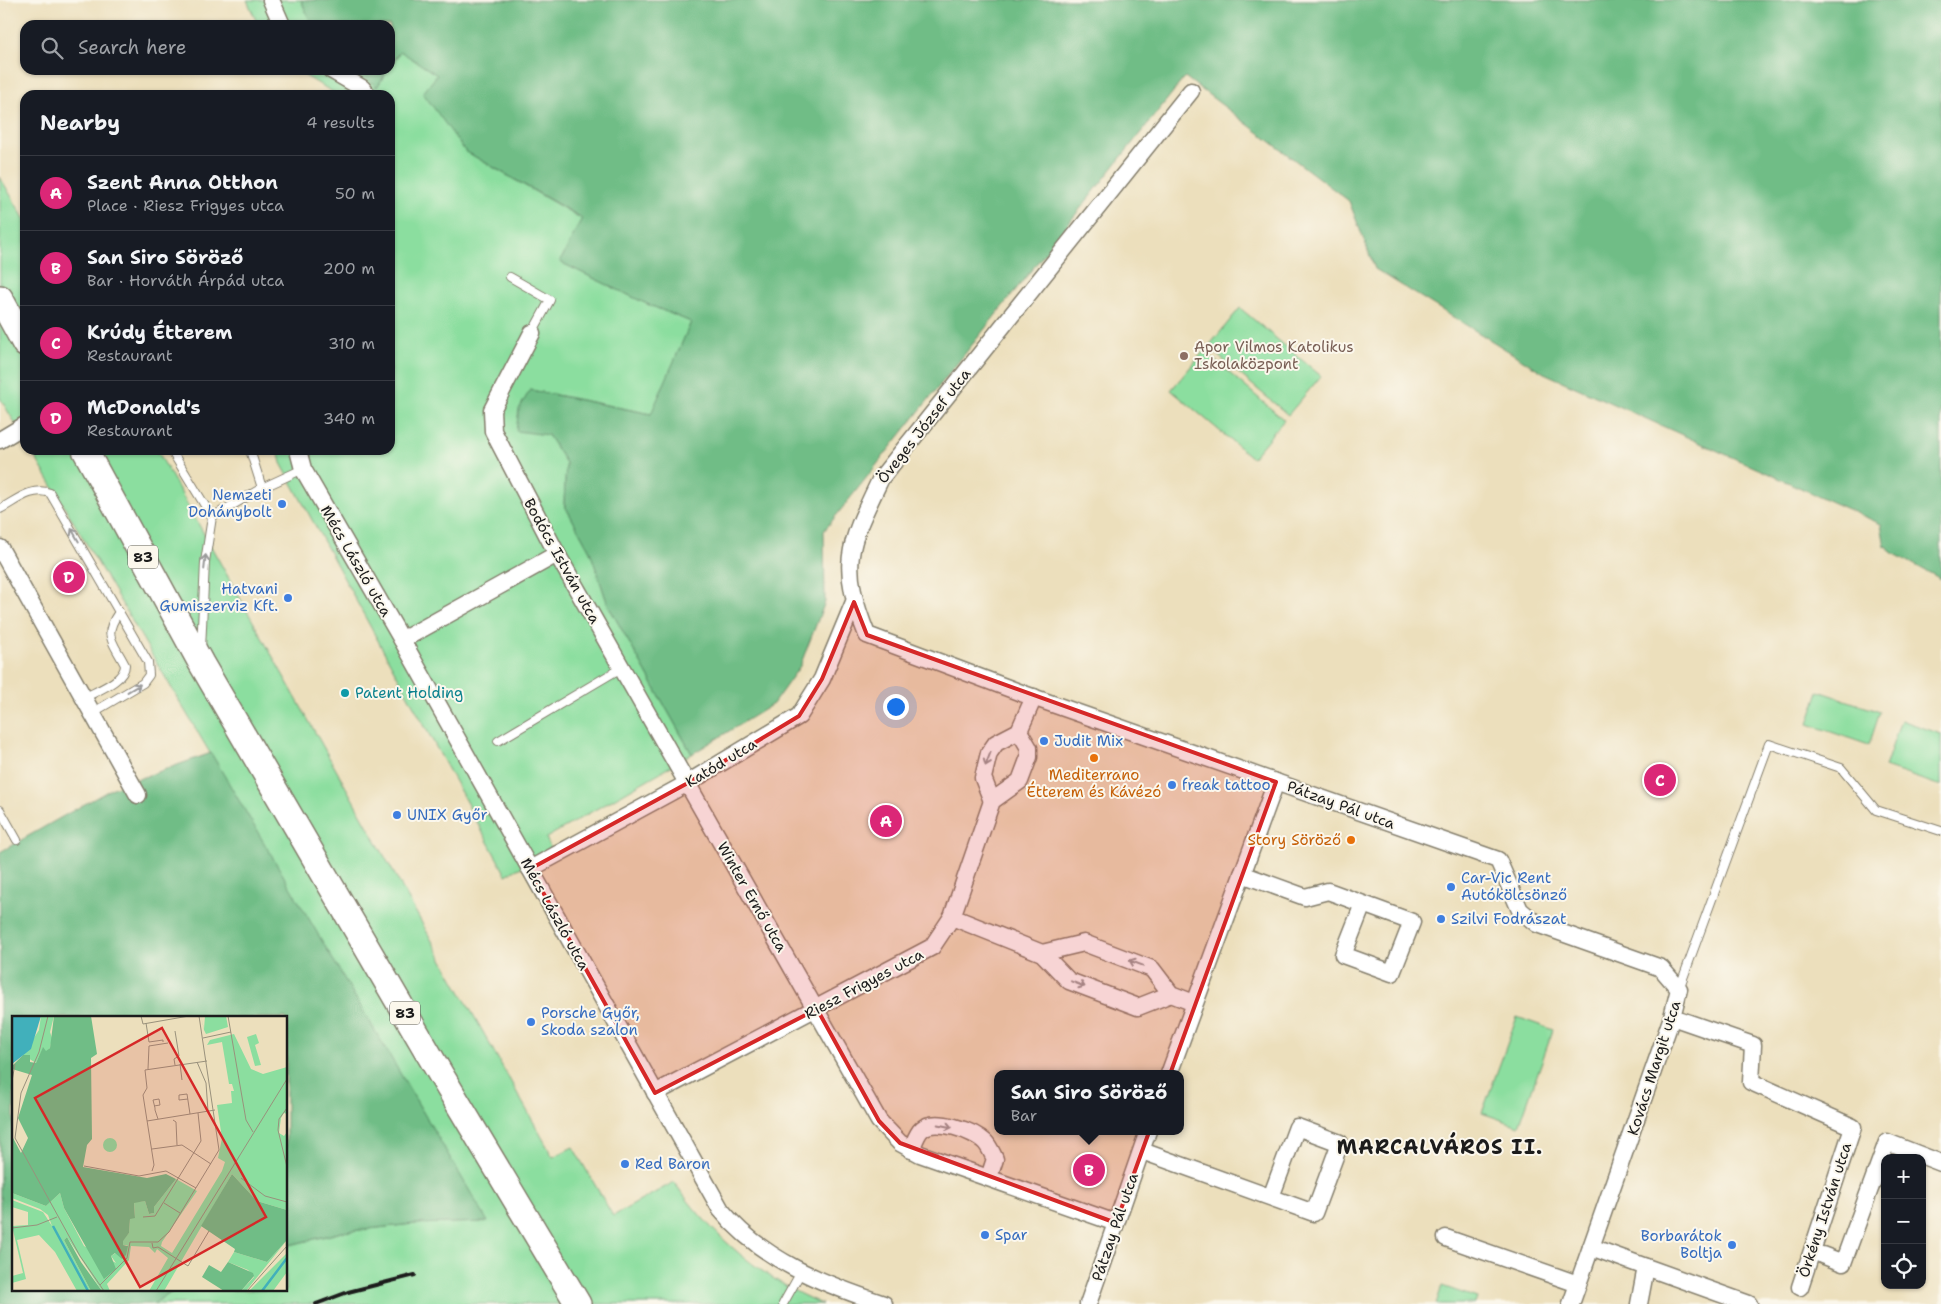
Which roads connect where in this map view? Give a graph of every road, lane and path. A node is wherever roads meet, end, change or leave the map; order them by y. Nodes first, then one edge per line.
1 (271, 0) edge
2 (280, 20) edge
3 (340, 75) edge
4 (364, 90) edge
5 (1191, 91) dead end
6 (510, 277) dead end
7 (0, 298) edge
8 (532, 333) joint
9 (20, 335) edge
10 (20, 428) edge
11 (0, 440) edge
12 (88, 455) edge
13 (175, 455) edge
14 (252, 455) edge
15 (299, 455) edge
16 (303, 470) junction
17 (262, 488) junction
18 (0, 509) edge
19 (212, 517) junction
20 (0, 548) edge
21 (556, 554) junction
22 (854, 602) junction
23 (119, 612) junction
24 (402, 640) junction
25 (201, 663) junction
26 (621, 668) junction
27 (1034, 697) junction
28 (84, 698) junction
29 (92, 713) junction
30 (1019, 731) junction
31 (498, 740) dead end
32 (1276, 782) junction
33 (686, 784) junction
34 (138, 795) dead end
35 (992, 801) junction
36 (0, 810) edge
37 (1941, 831) edge
38 (16, 840) dead end
39 (1498, 860) joint
40 (530, 869) junction
41 (1242, 874) junction
42 (1363, 904) junction
43 (952, 916) junction
44 (1042, 953) junction
45 (1679, 989) junction
46 (1171, 994) junction
47 (1194, 1003) junction
48 (817, 1009) junction
49 (1672, 1017) junction
50 (1170, 1070) edge
51 (654, 1093) junction
52 (1147, 1135) edge
53 (910, 1150) junction
54 (1142, 1151) junction
55 (1941, 1163) edge
56 (989, 1177) junction
57 (1271, 1197) junction
58 (1116, 1223) junction
59 (1446, 1238) dead end
60 (1592, 1247) junction
61 (1822, 1254) dead end
62 (1646, 1267) junction
63 (801, 1272) junction
64 (1578, 1284) junction
65 (1800, 1287) dead end
66 (578, 1304) edge
67 (783, 1304) edge
68 (884, 1304) edge
69 (1088, 1304) edge
70 (1571, 1304) edge
71 (1639, 1304) edge
72 (1749, 1304) edge

1 - 2 street
3 - 4 street
5 - 22 street, Öveges József utca
6 - 8 lane
7 - 9 main road
8 - 21 street, Bodócs István utca
10 - 11 street
12 - 25 main road, 83
13 - 19 lane
14 - 17 lane
15 - 16 street, Mécs László utca
16 - 17 lane
16 - 24 street, Mécs László utca
17 - 19 lane
23 -> 18 lane
25 -> 19 lane
20 - 28 street
21 - 24 street
21 - 26 street, Bodócs István utca
22 - 27 street, Öveges József utca
22 - 33 street, Katód utca
23 - 28 lane
29 -> 23 lane
24 - 40 street, Mécs László utca
25 - 66 main road, 83
26 - 31 lane
26 - 33 street, Bodócs István utca
27 - 30 street
27 - 32 street, Öveges József utca
28 - 29 street
29 - 34 street
30 -> 35 street
30 - 35 street
32 - 39 street, Pátzay Pál utca
32 - 41 street, Pátzay Pál utca
33 - 40 street, Katód utca
33 - 48 street, Winter Ernő utca
35 - 43 street, Riesz Frigyes utca
36 - 38 lane
37 - 45 lane
39 - 45 street, Kovács Margit utca
40 - 51 street, Mécs László utca
41 - 42 street
41 - 47 street, Pátzay Pál utca
42 - 42 street
43 - 44 street
43 - 48 street, Riesz Frigyes utca
46 -> 44 street
44 -> 46 street
45 - 49 street, Kovács Margit utca
46 - 47 street
47 - 50 street, Pátzay Pál utca
48 - 51 street, Riesz Frigyes utca
48 - 53 street, Winter Ernő utca
49 - 60 street, Kovács Margit utca
49 - 65 street, Örkény István utca
51 - 63 street, Mécs László utca
52 - 54 street, Pátzay Pál utca
53 - 56 street
53 -> 56 street
54 - 57 street
54 - 58 street, Pátzay Pál utca
55 - 61 street, Örkény István utca
56 - 58 street
57 - 57 street
58 - 69 street, Pátzay Pál utca
59 - 64 street
60 - 62 street
60 - 64 street, Kovács Margit utca
62 - 71 street
62 - 72 street
63 - 67 lane
63 - 68 street, Mécs László utca
64 - 70 street, Kovács Margit utca

